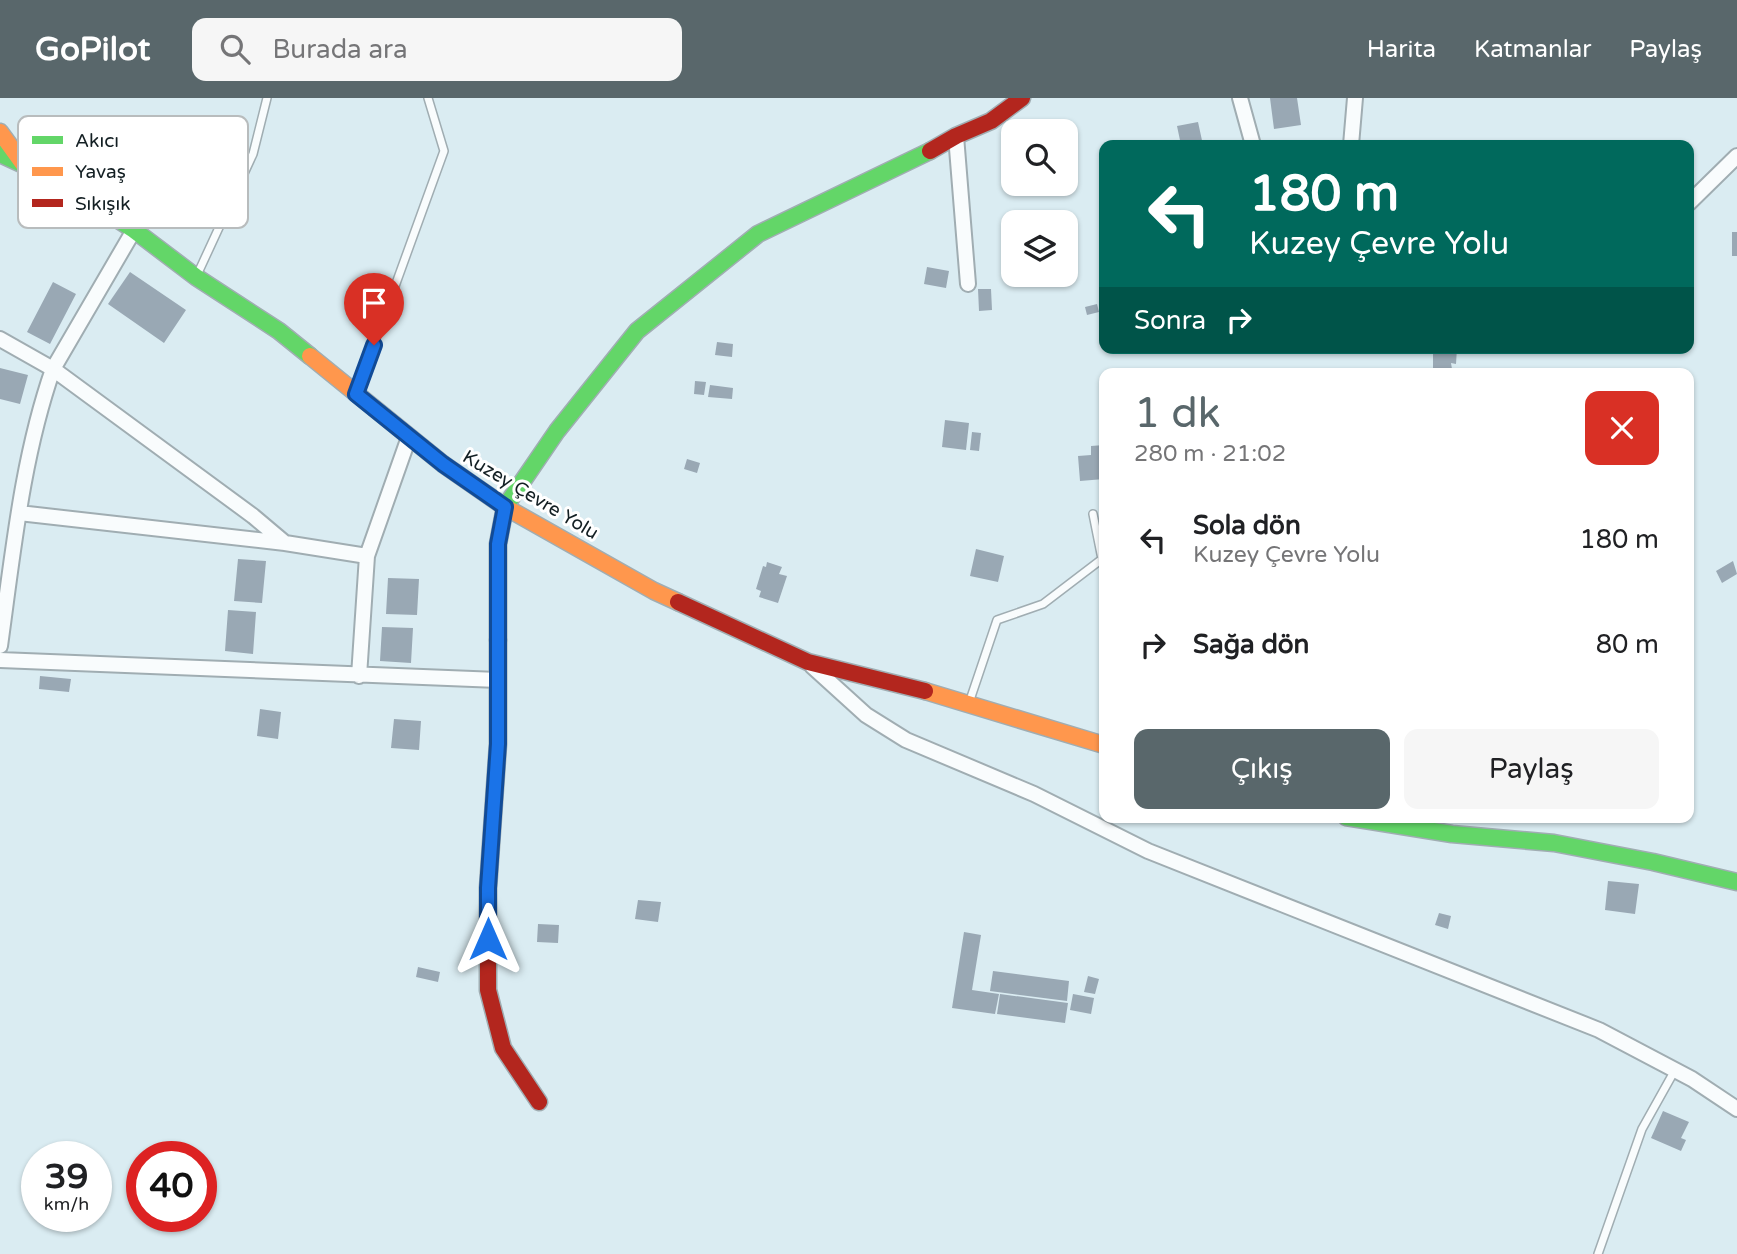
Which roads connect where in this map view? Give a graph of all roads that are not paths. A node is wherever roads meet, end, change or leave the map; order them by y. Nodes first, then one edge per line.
1 (267, 98) edge
2 (428, 98) edge
3 (1023, 98) edge
4 (1240, 98) edge
5 (1355, 98) edge
6 (0, 132) edge
7 (956, 136) junction
8 (1252, 140) edge
9 (1351, 140) edge
10 (0, 154) edge
11 (1737, 156) edge
12 (18, 157) edge
13 (18, 162) edge
14 (248, 165) edge
15 (1694, 198) edge
16 (131, 228) edge
17 (219, 228) edge
18 (134, 230) junction
19 (196, 277) junction
20 (968, 284) dead end
21 (0, 339) edge
22 (53, 369) junction
23 (356, 394) junction
24 (409, 437) junction
25 (505, 507) junction
26 (19, 513) junction
27 (1093, 514) dead end
28 (285, 543) junction
29 (1099, 544) edge
30 (367, 556) junction
31 (1099, 561) edge
32 (0, 646) edge
33 (0, 660) edge
34 (808, 662) junction
35 (359, 676) junction
36 (498, 680) junction
37 (968, 704) junction
38 (1099, 743) edge
39 (1383, 823) edge
40 (1737, 882) edge
41 (1675, 1070) junction
42 (539, 1102) dead end
43 (1737, 1109) edge
44 (1598, 1254) edge

1 - 14 lane
2 - 23 lane
3 - 7 main road
4 - 8 street
5 - 9 street
6 - 12 main road
7 - 20 street
7 - 25 main road
10 - 13 main road, Kuzey Çevre Yolu
11 - 15 street
16 - 18 main road, Kuzey Çevre Yolu
17 - 19 lane
18 - 19 main road, Kuzey Çevre Yolu
18 - 22 street
19 - 23 main road, Kuzey Çevre Yolu
21 - 22 street
22 - 26 street
22 - 28 street
23 - 24 main road, Kuzey Çevre Yolu
24 - 25 main road, Kuzey Çevre Yolu
24 - 30 street
25 - 34 main road, Kuzey Çevre Yolu
25 - 36 main road
26 - 28 street
26 - 32 street
27 - 29 lane
28 - 30 street
30 - 35 street
31 - 37 lane
33 - 35 street
34 - 37 main road, Kuzey Çevre Yolu
34 - 41 street
35 - 36 street
36 - 42 main road
37 - 38 main road, Kuzey Çevre Yolu
39 - 40 main road
41 - 43 street
41 - 44 lane

